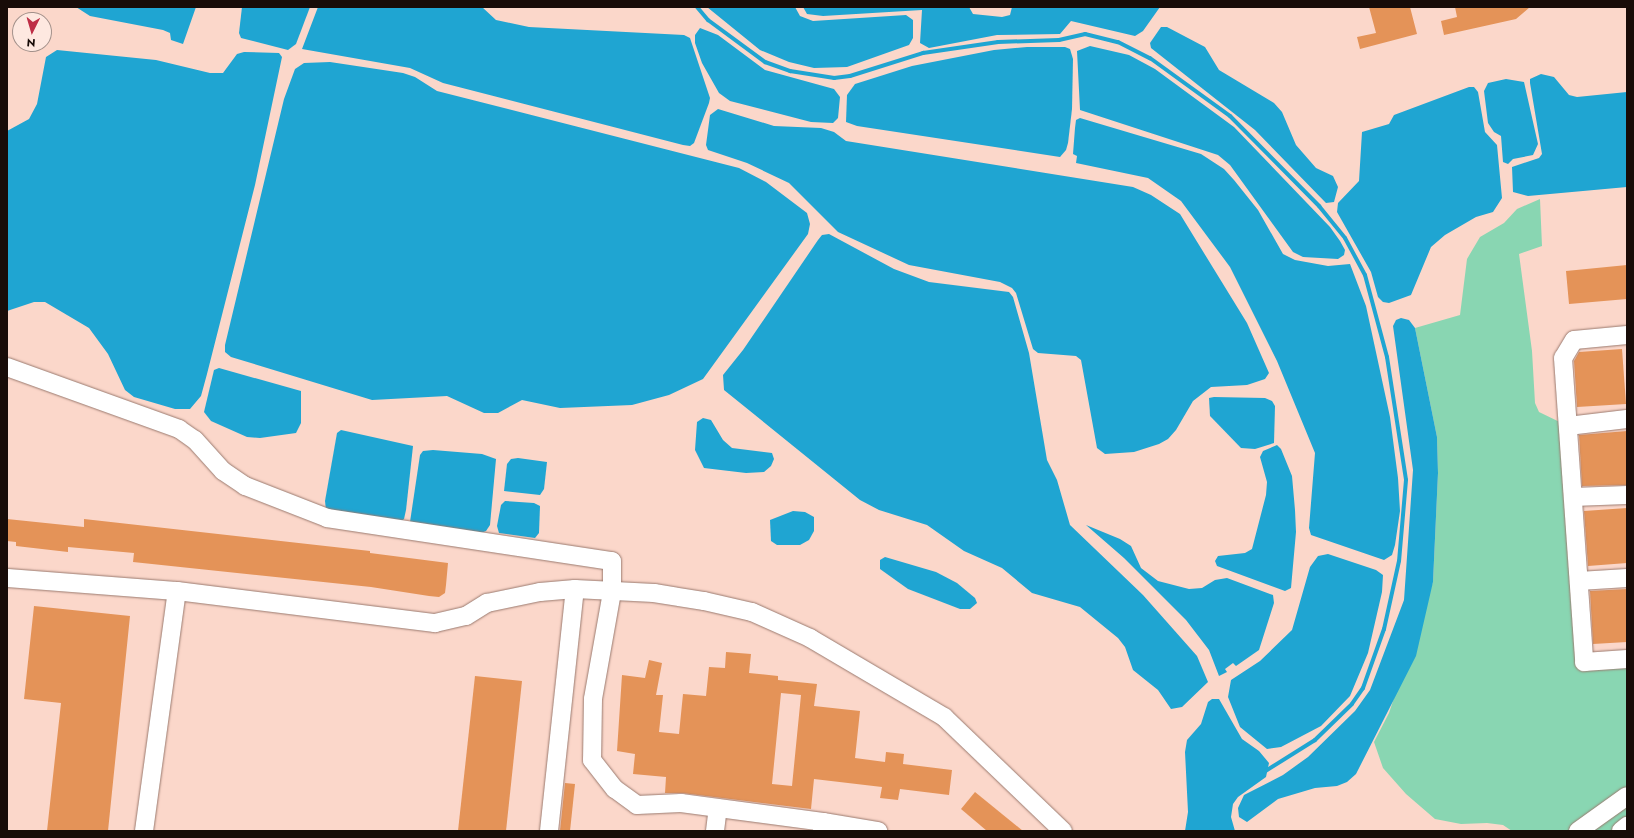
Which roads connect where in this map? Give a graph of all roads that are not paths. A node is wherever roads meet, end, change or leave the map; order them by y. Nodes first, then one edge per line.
1 (1627, 335) edge
2 (7, 367) edge
3 (1627, 419) edge
4 (1568, 426) junction
5 (1627, 495) edge
6 (1573, 497) junction
7 (7, 578) edge
8 (1627, 578) edge
9 (1579, 581) junction
10 (575, 589) junction
11 (177, 591) junction
12 (612, 592) junction
13 (1627, 659) edge
14 (1627, 796) edge
15 (718, 808) junction
16 (1627, 826) edge
17 (822, 827) edge
18 (144, 831) edge
19 (549, 831) edge
20 (715, 831) edge
21 (878, 831) edge
22 (1063, 831) edge
23 (1578, 831) edge
24 (1621, 831) edge

1 - 4 street
2 - 12 street
3 - 4 street
4 - 6 street
5 - 6 street
6 - 9 street
7 - 11 street
8 - 9 street
9 - 13 street
10 - 11 street
10 - 12 street
10 - 19 street
11 - 18 street
12 - 15 street
12 - 22 street
14 - 23 street
15 - 17 street
15 - 20 street
16 - 24 street
17 - 21 street

